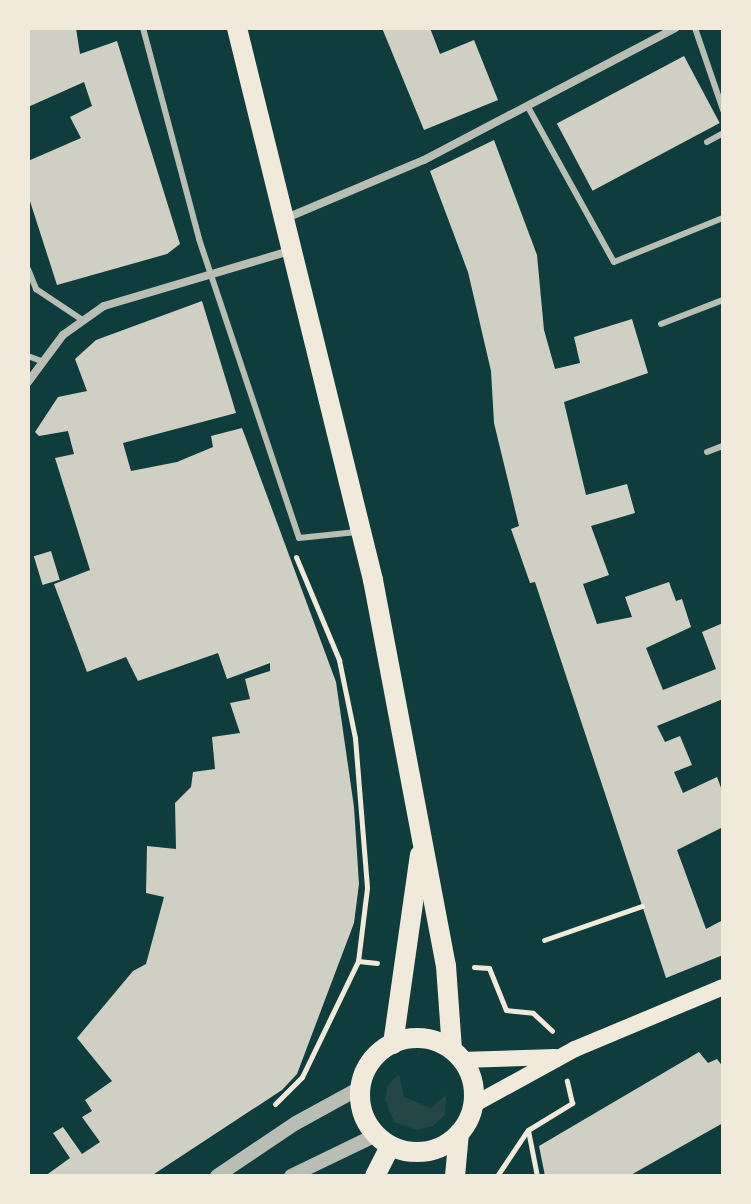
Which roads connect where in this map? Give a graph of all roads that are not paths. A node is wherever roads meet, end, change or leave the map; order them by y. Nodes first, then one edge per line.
1 (143, 28) edge
2 (237, 28) edge
3 (675, 28) edge
4 (695, 28) edge
5 (528, 107) junction
6 (723, 110) edge
7 (723, 133) edge
8 (707, 142) dead end
9 (723, 218) edge
10 (283, 219) junction
11 (291, 251) junction
12 (28, 269) edge
13 (212, 273) junction
14 (723, 300) edge
15 (81, 319) junction
16 (661, 324) dead end
17 (28, 356) edge
18 (41, 361) junction
19 (28, 382) edge
20 (723, 446) edge
21 (707, 452) dead end
22 (361, 532) junction
23 (422, 843) junction
24 (723, 987) edge
25 (393, 1044) junction
26 (456, 1055) junction
27 (560, 1057) junction
28 (360, 1088) junction
29 (473, 1105) junction
30 (459, 1133) junction
31 (383, 1141) junction
32 (217, 1176) edge
33 (291, 1176) edge
34 (375, 1176) edge
35 (455, 1176) edge

1 - 13 lane
2 - 10 main road
3 - 5 street
4 - 6 lane
5 - 9 lane
5 - 10 street
7 - 8 lane
10 - 11 main road
11 - 13 street
11 - 22 main road
12 - 15 lane
13 - 15 street
13 - 22 lane
14 - 16 lane
15 - 18 street
17 - 18 lane
18 - 19 street
20 - 21 lane
22 - 23 main road
23 - 25 main road
23 - 26 main road
24 - 27 main road
25 - 26 main road
25 - 28 main road
26 - 27 main road
26 - 29 main road
27 - 29 main road
28 - 31 main road
28 - 32 street
29 - 30 main road
30 - 31 main road
30 - 35 main road
31 - 33 street
31 - 34 main road

